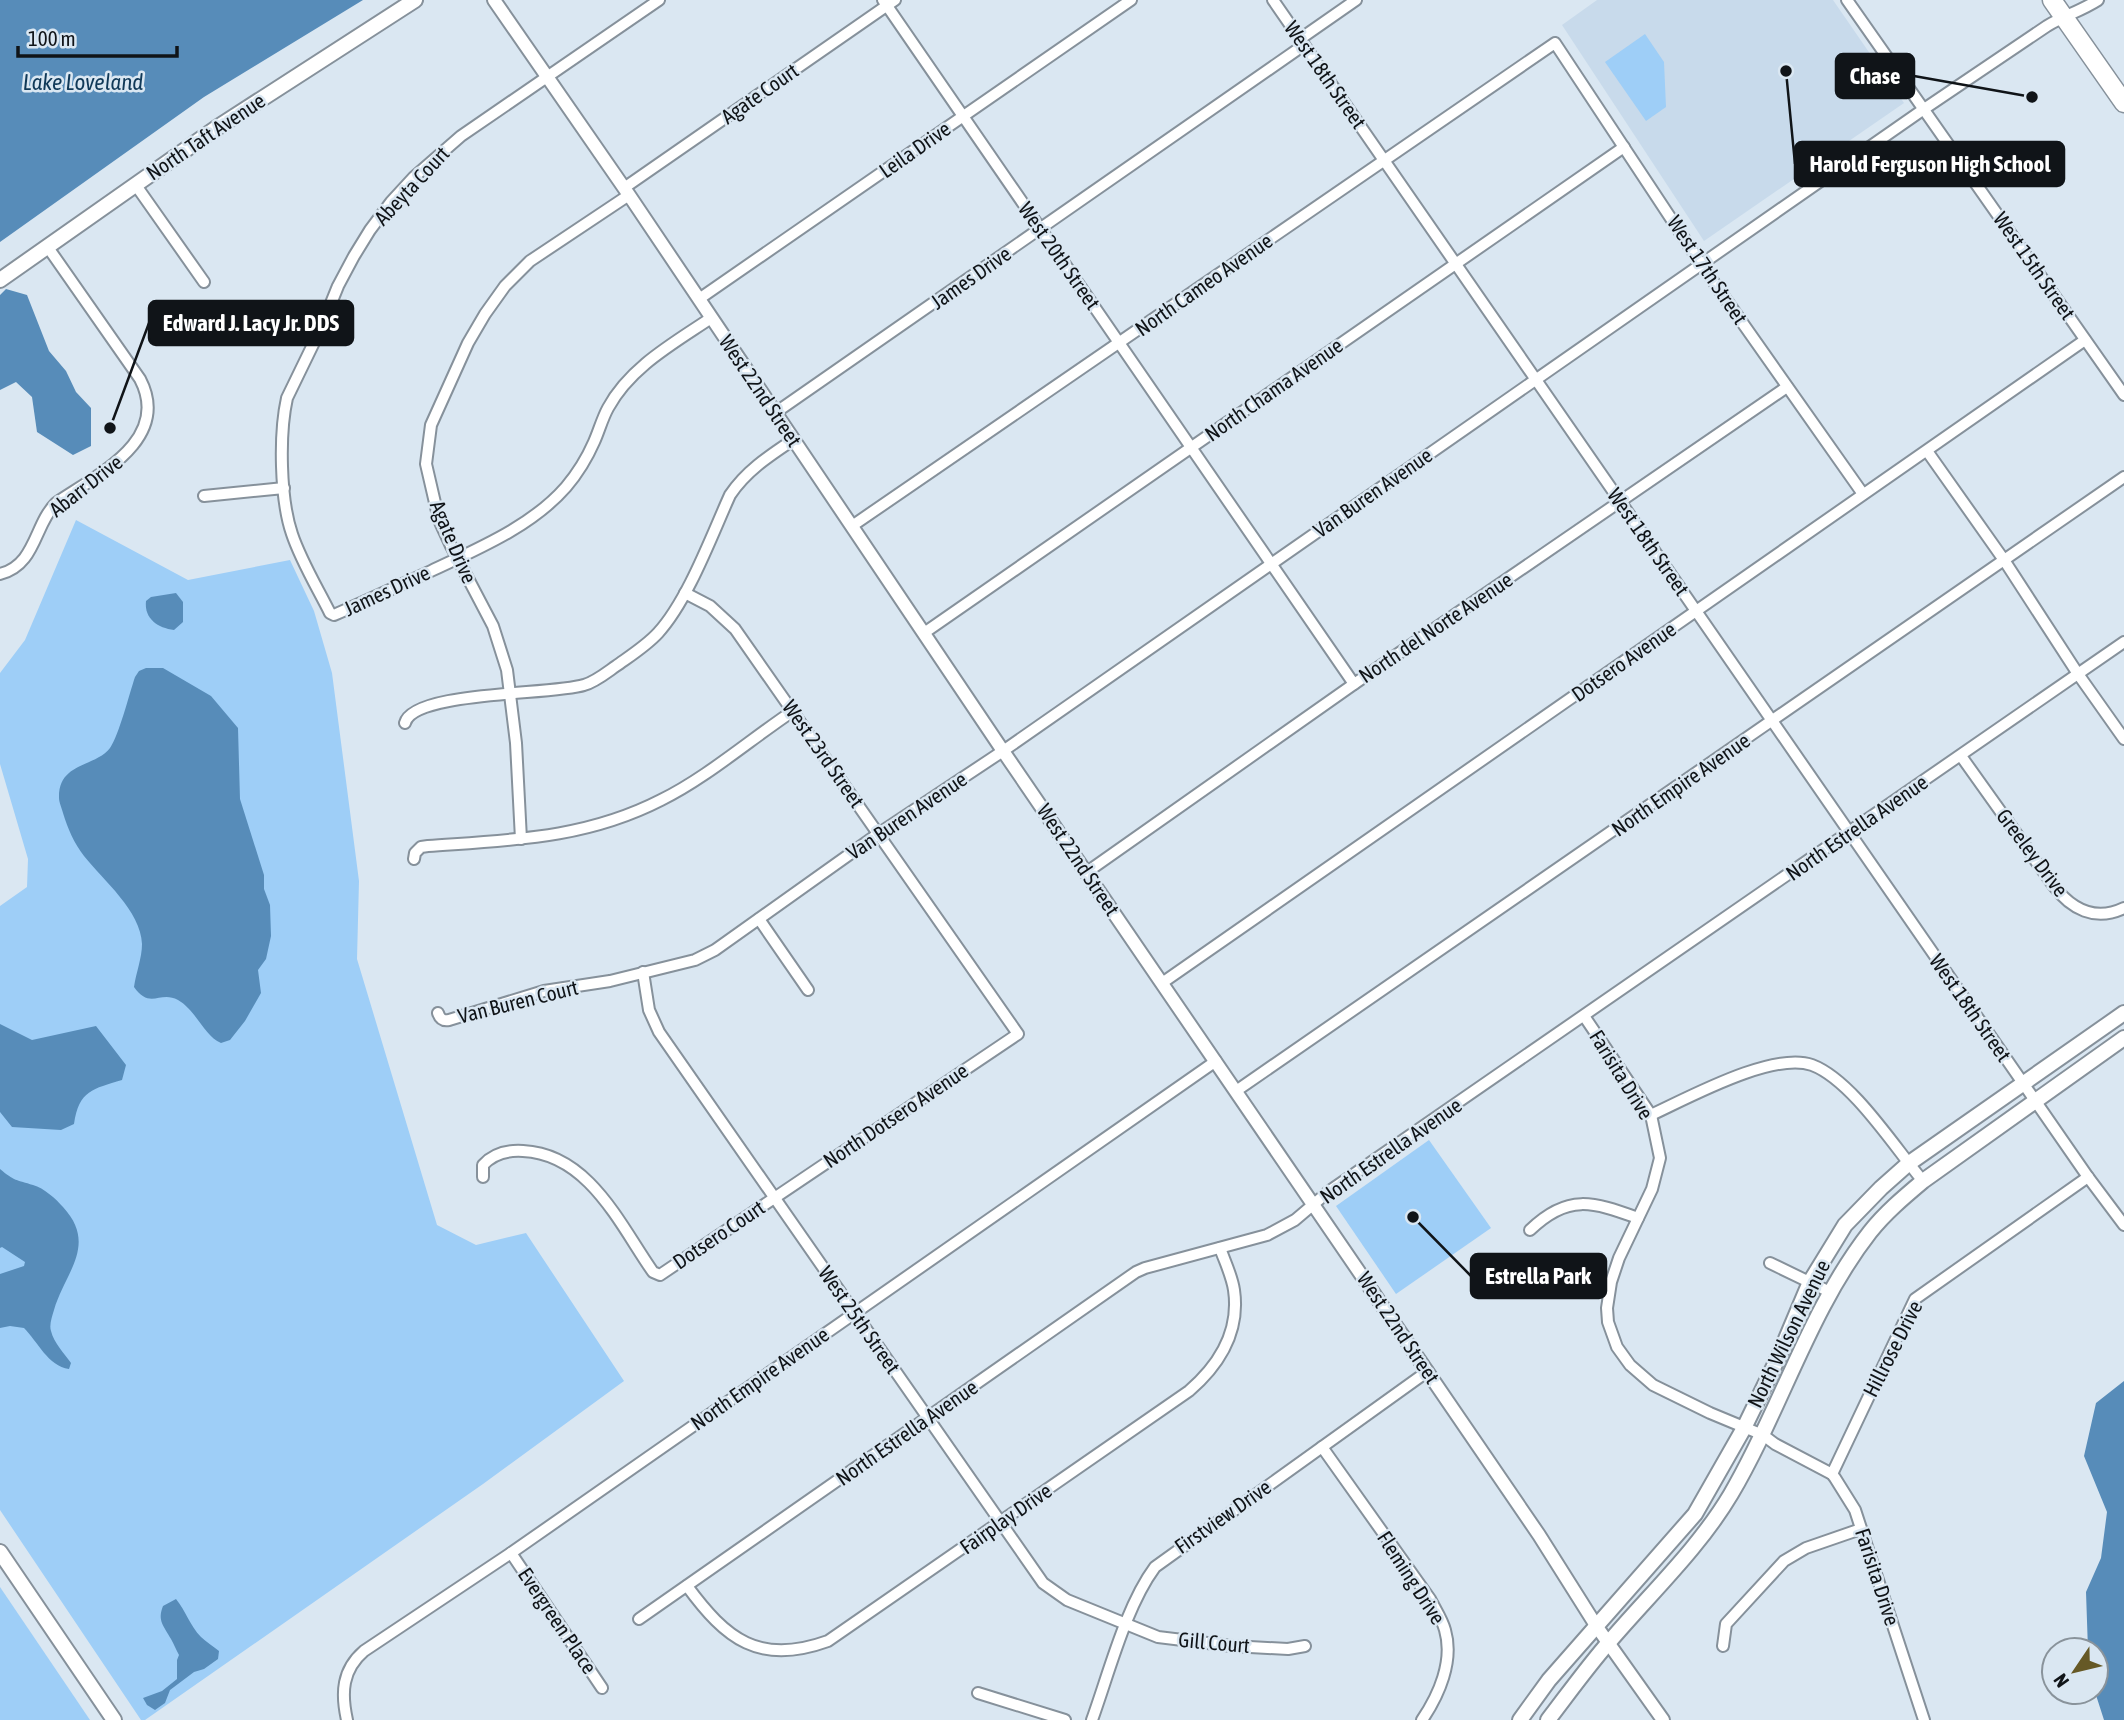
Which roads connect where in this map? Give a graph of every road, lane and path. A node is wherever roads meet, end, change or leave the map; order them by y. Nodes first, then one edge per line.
1 (415, 0) edge
2 (494, 0) edge
3 (659, 0) edge
4 (1131, 0) edge
5 (1273, 0) edge
6 (1356, 0) edge
7 (1847, 0) edge
8 (2052, 0) edge
9 (2098, 0) edge
10 (888, 2) edge
11 (2063, 16) junction
12 (1302, 42) junction
13 (1555, 43) joint
14 (547, 77) junction
15 (2124, 103) edge
16 (1924, 109) junction
17 (963, 117) junction
18 (1624, 147) junction
19 (1384, 160) junction
20 (135, 184) junction
21 (627, 192) junction
22 (1041, 229) junction
23 (47, 246) junction
24 (1455, 264) junction
25 (1701, 264) junction
26 (0, 279) edge
27 (204, 282) dead end
28 (699, 299) junction
29 (711, 318) junction
30 (2085, 340) junction
31 (1119, 344) junction
32 (1536, 380) junction
33 (1787, 387) junction
34 (2124, 395) edge
35 (775, 413) junction
36 (793, 440) junction
37 (1191, 447) junction
38 (1927, 451) junction
39 (2124, 477) edge
40 (284, 488) junction
41 (1863, 494) junction
42 (204, 496) dead end
43 (1620, 502) junction
44 (852, 526) junction
45 (457, 559) junction
46 (2004, 560) junction
47 (1271, 564) junction
48 (0, 574) edge
49 (685, 593) junction
50 (1696, 612) junction
51 (334, 615) joint
52 (924, 633) junction
53 (2124, 642) edge
54 (2078, 674) junction
55 (1354, 684) junction
56 (510, 695) junction
57 (793, 711) junction
58 (1772, 722) junction
59 (405, 723) dead end
60 (2124, 739) edge
61 (1003, 751) junction
62 (1961, 756) junction
63 (1849, 833) junction
64 (878, 834) junction
65 (521, 839) junction
66 (414, 859) dead end
67 (1087, 872) junction
68 (2124, 908) edge
69 (759, 919) junction
70 (643, 972) junction
71 (1162, 983) junction
72 (808, 990) dead end
73 (438, 1013) dead end
74 (2124, 1013) edge
75 (1584, 1016) junction
76 (1018, 1034) joint
77 (2124, 1038) edge
78 (1216, 1060) junction
79 (2022, 1083) junction
80 (1236, 1091) junction
81 (2036, 1102) junction
82 (1651, 1115) junction
83 (1908, 1164) junction
84 (483, 1177) dead end
85 (2088, 1177) junction
86 (1923, 1181) junction
87 (775, 1197) junction
88 (1314, 1205) junction
89 (1638, 1218) junction
90 (2124, 1225) edge
91 (1530, 1230) dead end
92 (1220, 1248) junction
93 (1770, 1263) dead end
94 (1810, 1282) junction
95 (1830, 1292) junction
96 (854, 1314) junction
97 (1427, 1371) junction
98 (928, 1418) junction
99 (1744, 1428) junction
100 (1763, 1435) junction
101 (1322, 1447) junction
102 (1832, 1474) junction
103 (1001, 1523) junction
104 (1861, 1529) junction
105 (0, 1552) edge
106 (511, 1553) junction
107 (687, 1586) junction
108 (639, 1619) dead end
109 (1126, 1624) junction
110 (1597, 1627) junction
111 (1608, 1642) junction
112 (1305, 1646) dead end
113 (1723, 1646) dead end
114 (602, 1689) dead end
115 (978, 1693) dead end
116 (1922, 1719) edge
117 (114, 1720) edge
118 (347, 1720) edge
119 (1065, 1720) edge
120 (1092, 1720) edge
121 (1422, 1720) edge
122 (1520, 1720) edge
123 (1548, 1720) edge
124 (1663, 1720) edge

1 - 20 main road, North Taft Avenue
2 - 14 street, West 22nd Street
3 - 14 street, Abeyta Court
4 - 17 street, Leila Drive
5 - 12 street, West 18th Street
6 - 12 street, James Drive
7 - 16 street, West 15th Street
8 - 11 highway
9 - 11 street, Van Buren Avenue
10 - 17 street, West 20th Street
10 - 21 street, Agate Court
11 - 15 highway
11 - 16 street, Van Buren Avenue
12 - 19 street, West 18th Street
12 - 22 street, James Drive
13 - 18 street, West 17th Street
13 - 19 street, North Cameo Avenue
14 - 21 street, West 22nd Street
14 - 40 street, Abeyta Court
16 - 25 street, Van Buren Avenue
16 - 30 street, West 15th Street
17 - 22 street, West 20th Street
17 - 28 street, Leila Drive
18 - 24 street, North Chama Avenue
18 - 25 street, West 17th Street
19 - 24 street, West 18th Street
19 - 31 street, North Cameo Avenue
20 - 23 main road, North Taft Avenue
20 - 27 street
21 - 28 street, West 22nd Street
21 - 45 street, Agate Drive
22 - 31 street, West 20th Street
22 - 35 street, James Drive
23 - 26 main road, North Taft Avenue
23 - 48 street, Abarr Drive
24 - 32 street, West 18th Street
24 - 37 street, North Chama Avenue
25 - 32 street, Van Buren Avenue
25 - 33 street, West 17th Street
28 - 29 street, West 22nd Street
29 - 35 street, West 22nd Street
29 - 45 street, James Drive
30 - 34 street, West 15th Street
30 - 38 street, Dotsero Avenue
31 - 37 street, West 20th Street
31 - 44 street, North Cameo Avenue
32 - 43 street, West 18th Street
32 - 47 street, Van Buren Avenue
33 - 41 street, West 17th Street
33 - 43 street, North del Norte Avenue
35 - 36 street, West 22nd Street
36 - 44 street, West 22nd Street
36 - 49 street
37 - 47 street, West 20th Street
37 - 52 street, North Chama Avenue
38 - 41 street, Dotsero Avenue
38 - 46 street
39 - 46 street, North Empire Avenue
40 - 42 street
40 - 51 street, Abeyta Court
41 - 50 street, Dotsero Avenue
43 - 50 street, West 18th Street
43 - 55 street, North del Norte Avenue
44 - 52 street, West 22nd Street
45 - 51 street, James Drive
45 - 56 street, Agate Drive
46 - 54 street
46 - 58 street, North Empire Avenue
47 - 55 street, West 20th Street
47 - 61 street, Van Buren Avenue
49 - 56 street
49 - 57 street, West 23rd Street
50 - 58 street, West 18th Street
50 - 71 street, Dotsero Avenue
52 - 61 street, West 22nd Street
53 - 54 street, North Estrella Avenue
54 - 60 street
54 - 62 street, North Estrella Avenue
55 - 67 street, North del Norte Avenue
56 - 59 street
56 - 65 street, Agate Drive
57 - 64 street, West 23rd Street
57 - 65 street
58 - 63 street, West 18th Street
58 - 80 street, North Empire Avenue
61 - 64 street, Van Buren Avenue
61 - 67 street, West 22nd Street
62 - 63 street, North Estrella Avenue
62 - 68 street, Greeley Drive
63 - 75 street, North Estrella Avenue
63 - 79 street, West 18th Street
64 - 69 street, Van Buren Avenue
64 - 76 street, West 23rd Street
65 - 66 street
67 - 71 street, West 22nd Street
69 - 70 street, Van Buren Avenue
69 - 72 street
70 - 73 street, Van Buren Court
70 - 87 street, West 25th Street
71 - 78 street, West 22nd Street
74 - 79 main road, North Wilson Avenue
75 - 82 street, Farisita Drive
75 - 88 street, North Estrella Avenue
76 - 87 street, North Dotsero Avenue
77 - 81 main road, North Wilson Avenue
78 - 80 street, West 22nd Street
78 - 96 street, North Empire Avenue
79 - 81 street, West 18th Street
79 - 83 main road, North Wilson Avenue
80 - 88 street, West 22nd Street
81 - 85 street
81 - 86 main road, North Wilson Avenue
82 - 83 street
82 - 89 street, Farisita Drive
83 - 86 street
83 - 94 main road, North Wilson Avenue
84 - 87 street, Dotsero Court
85 - 90 street
85 - 102 street, Hillrose Drive
86 - 95 main road, North Wilson Avenue
87 - 96 street, West 25th Street
88 - 92 street, North Estrella Avenue
88 - 97 street, West 22nd Street
89 - 91 street
89 - 99 street, Farisita Drive
92 - 98 street, North Estrella Avenue
92 - 103 street, Fairplay Drive
93 - 94 street
94 - 95 street
94 - 99 main road, North Wilson Avenue
95 - 100 main road, North Wilson Avenue
96 - 98 street, West 25th Street
96 - 106 street, North Empire Avenue
97 - 101 street, Firstview Drive
97 - 110 street, West 22nd Street
98 - 103 street, West 25th Street
98 - 107 street, North Estrella Avenue
99 - 100 street, Farisita Drive
99 - 110 main road, North Wilson Avenue
100 - 102 street, Farisita Drive
100 - 111 main road, North Wilson Avenue
101 - 109 street, Firstview Drive
101 - 121 street, Fleming Drive
102 - 104 street, Farisita Drive
103 - 107 street, Fairplay Drive
103 - 109 street, West 25th Street
104 - 113 street
104 - 116 street, Farisita Drive
105 - 117 main road
106 - 114 street, Evergreen Place
106 - 118 street, North Empire Avenue
107 - 108 street, North Estrella Avenue
109 - 112 street, Gill Court
109 - 120 street, Firstview Drive
110 - 111 street, West 22nd Street
110 - 122 main road, North Wilson Avenue
111 - 123 main road, North Wilson Avenue
111 - 124 street, West 22nd Street
115 - 119 street

